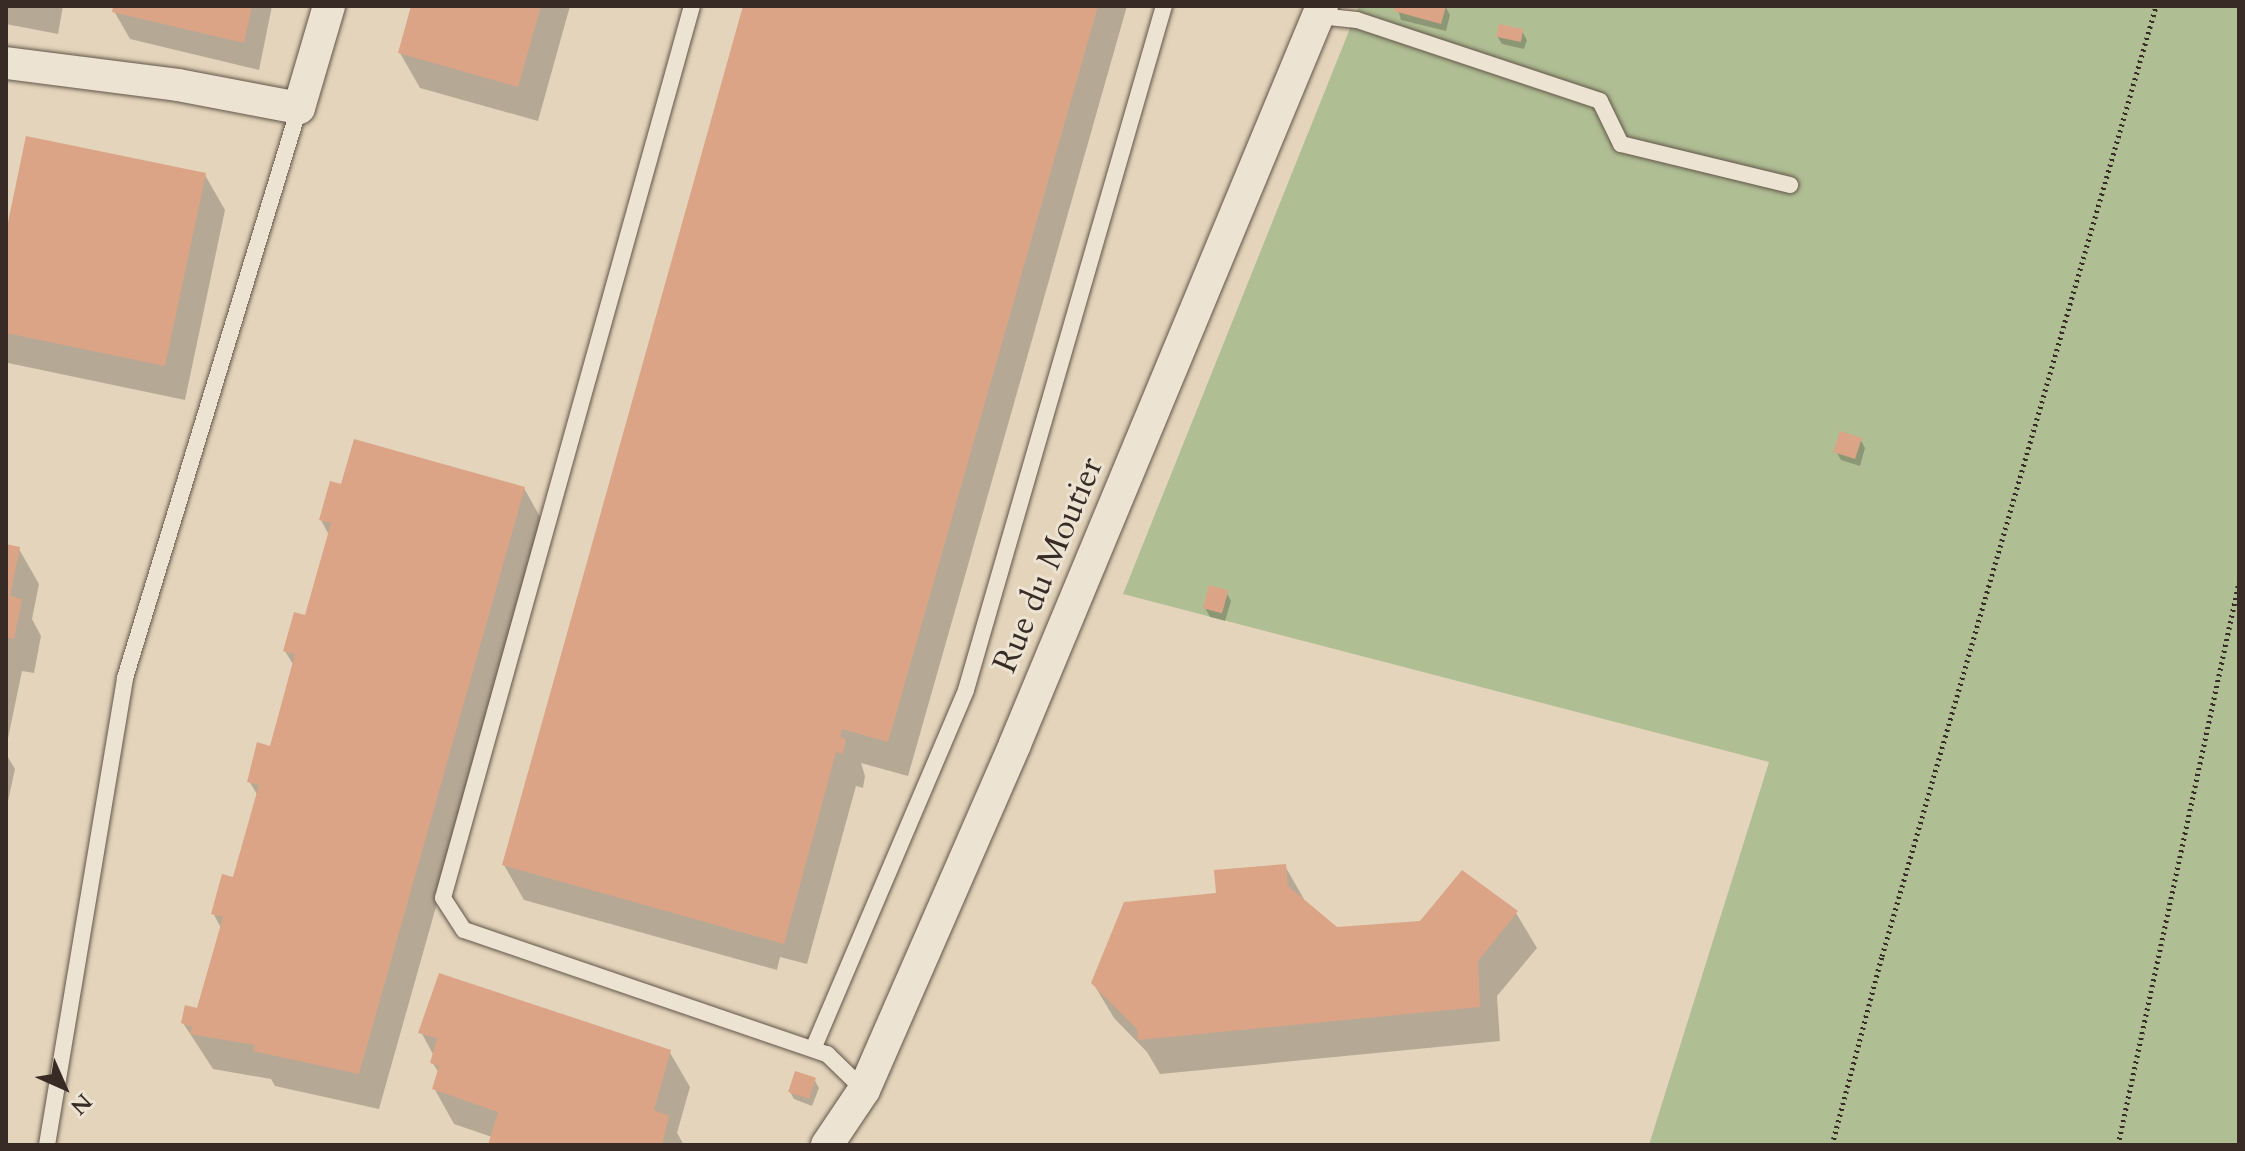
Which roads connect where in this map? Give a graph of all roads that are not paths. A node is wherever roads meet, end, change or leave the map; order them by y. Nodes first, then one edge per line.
1 (329, 6) edge
2 (692, 6) edge
3 (1164, 6) edge
4 (1320, 11) edge
5 (6, 63) edge
6 (299, 108) junction
7 (1790, 185) dead end
8 (813, 1049) junction
9 (864, 1090) junction
10 (47, 1145) edge
11 (827, 1145) edge

1 - 6 street
2 - 8 lane
3 - 8 lane
4 - 7 lane
4 - 9 street, Rue du Moutier
5 - 6 street
6 - 10 lane
8 - 9 lane
9 - 11 street, Rue du Moutier

